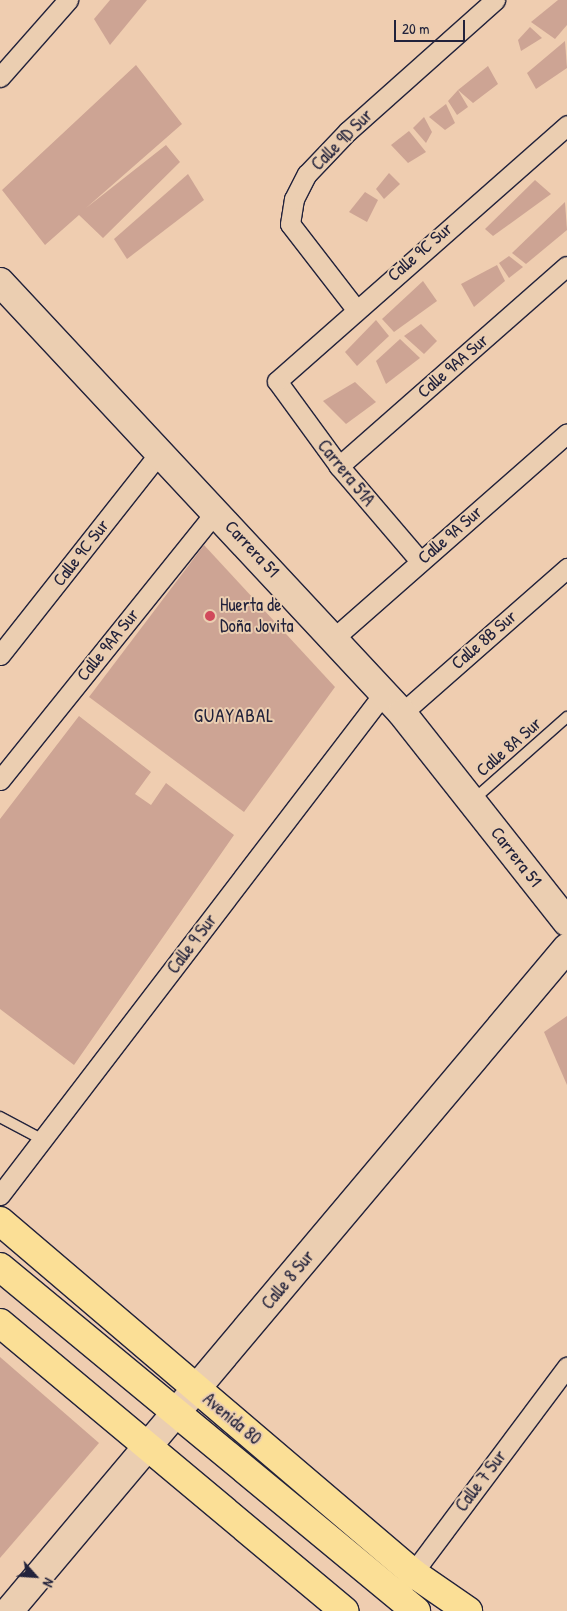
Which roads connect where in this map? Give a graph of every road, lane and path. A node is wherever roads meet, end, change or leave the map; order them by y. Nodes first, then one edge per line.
1 (68, 0) edge
2 (495, 0) edge
3 (0, 77) edge
4 (566, 129) edge
5 (567, 266) edge
6 (0, 282) edge
7 (355, 308) junction
8 (277, 381) joint
9 (567, 433) edge
10 (161, 451) junction
11 (339, 466) junction
12 (216, 511) junction
13 (420, 561) junction
14 (567, 568) edge
15 (334, 638) junction
16 (0, 655) edge
17 (384, 693) junction
18 (402, 713) junction
19 (567, 717) edge
20 (0, 780) edge
21 (472, 801) junction
22 (567, 922) edge
23 (567, 948) edge
24 (0, 1117) edge
25 (42, 1140) junction
26 (0, 1195) edge
27 (0, 1221) edge
28 (0, 1267) edge
29 (0, 1323) edge
30 (567, 1367) edge
31 (196, 1388) junction
32 (175, 1413) junction
33 (147, 1446) junction
34 (413, 1572) junction
35 (407, 1604) edge
36 (9, 1611) edge
37 (344, 1611) edge
38 (468, 1611) edge

1 - 3 street
2 - 7 street, Calle 9D Sur
4 - 7 street, Calle 9C Sur
5 - 11 street, Calle 9AA Sur
6 - 10 street, Carrera 51
7 - 8 street, Calle 9C Sur
8 - 11 street, Carrera 51A
9 - 13 street, Calle 9A Sur
10 - 12 street, Carrera 51
10 - 16 street, Calle 9C Sur
11 - 13 street, Carrera 51A
12 - 15 street, Carrera 51
12 - 20 street, Calle 9AA Sur
13 - 15 street, Calle 9A Sur
14 - 18 street, Calle 8B Sur
15 - 17 street, Carrera 51
17 - 18 street, Carrera 51
17 - 25 street, Calle 9 Sur
18 - 21 street, Carrera 51
19 - 21 lane, Calle 8A Sur
21 - 22 street, Carrera 51
23 - 31 street, Calle 8 Sur
24 - 25 lane
25 - 26 street, Calle 9 Sur
27 - 31 main road, Avenida 80
28 - 32 main road, Avenida 80
29 - 33 main road
30 - 34 street, Calle 7 Sur
31 - 32 street, Calle 8 Sur
31 - 34 main road, Avenida 80
32 - 33 street, Calle 8 Sur
32 - 35 main road, Avenida 80
33 - 36 street, Calle 8 Sur
33 - 37 main road
34 - 35 street, Calle 7 Sur
34 - 38 main road, Avenida 80

